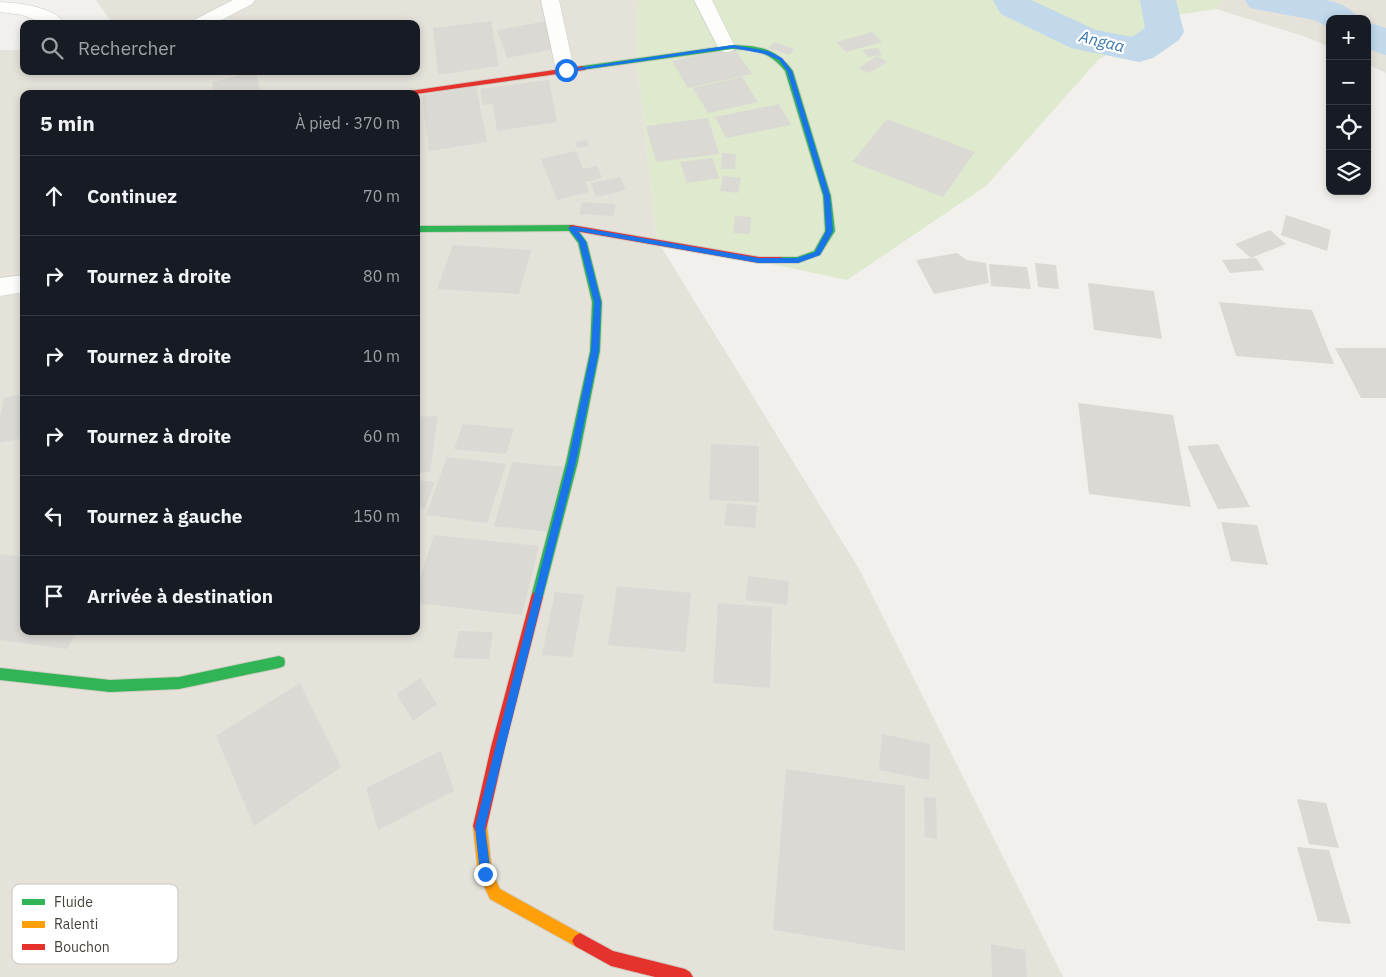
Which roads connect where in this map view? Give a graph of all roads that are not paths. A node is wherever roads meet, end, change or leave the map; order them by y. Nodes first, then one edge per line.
1 (246, 0) edge
2 (550, 0) edge
3 (704, 0) edge
4 (0, 7) edge
5 (51, 20) edge
6 (208, 20) edge
7 (726, 47) junction
8 (566, 70) junction
9 (420, 91) edge
10 (572, 228) junction
11 (420, 229) edge
12 (20, 284) edge
13 (0, 287) edge
14 (280, 662) dead end
15 (0, 674) edge
16 (685, 977) edge

1 - 6 street
2 - 8 street
3 - 7 street
4 - 5 street
7 - 8 street
7 - 10 street
8 - 9 street
10 - 11 street
10 - 16 street
12 - 13 street
14 - 15 street

